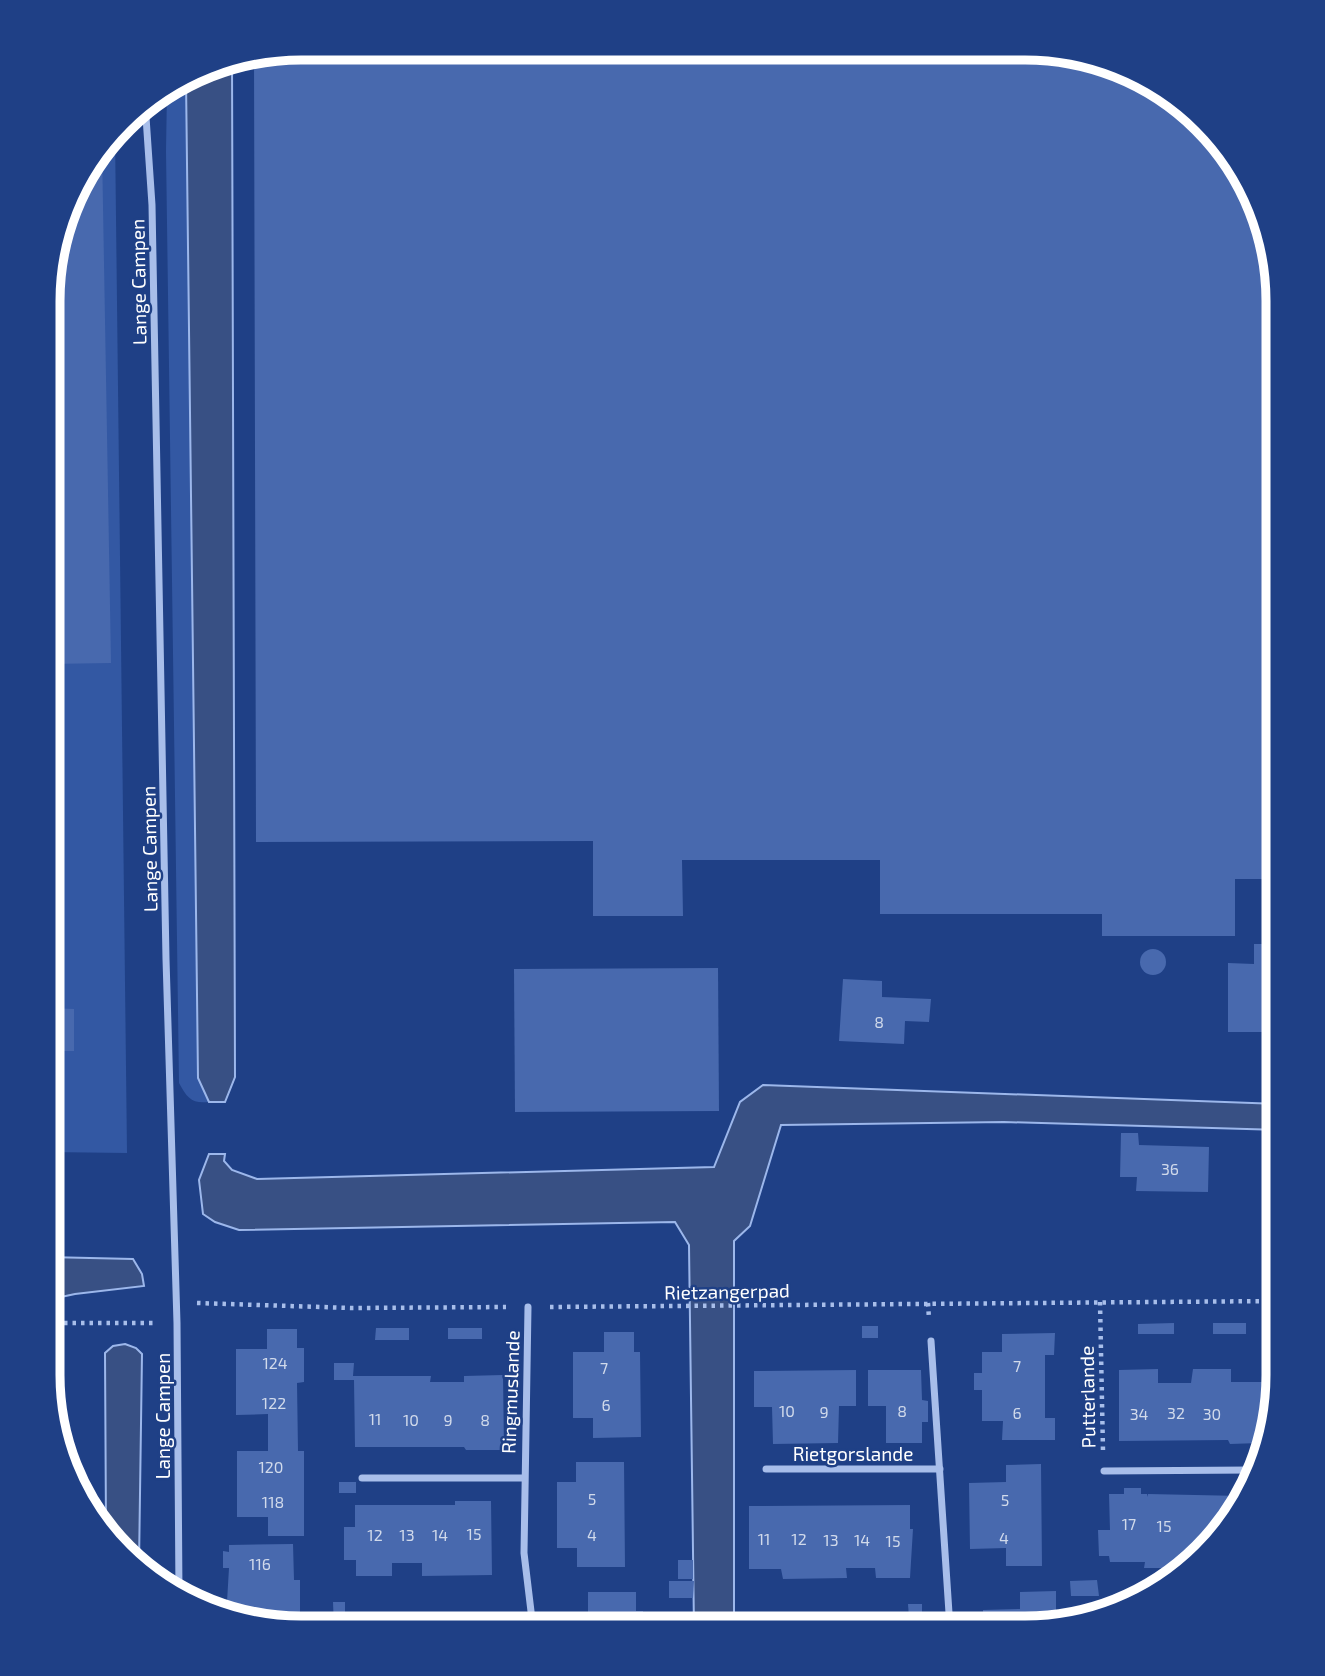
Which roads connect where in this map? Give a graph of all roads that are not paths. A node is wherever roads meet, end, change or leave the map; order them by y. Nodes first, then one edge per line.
1 (146, 116) edge
2 (528, 1307) road end
3 (931, 1341) dead end
4 (765, 1469) dead end
5 (940, 1469) junction
6 (1246, 1470) edge
7 (1104, 1471) road end
8 (362, 1478) dead end
9 (524, 1478) junction
10 (180, 1584) edge
11 (532, 1616) edge
12 (949, 1616) edge

1 - 10 street, Lange Campen
2 - 9 street, Ringmuslande
3 - 5 street, Rietgorslande
4 - 5 street, Rietgorslande
5 - 12 street, Rietgorslande
6 - 7 street, Putterlande
8 - 9 street, Ringmuslande
9 - 11 street, Ringmuslande

